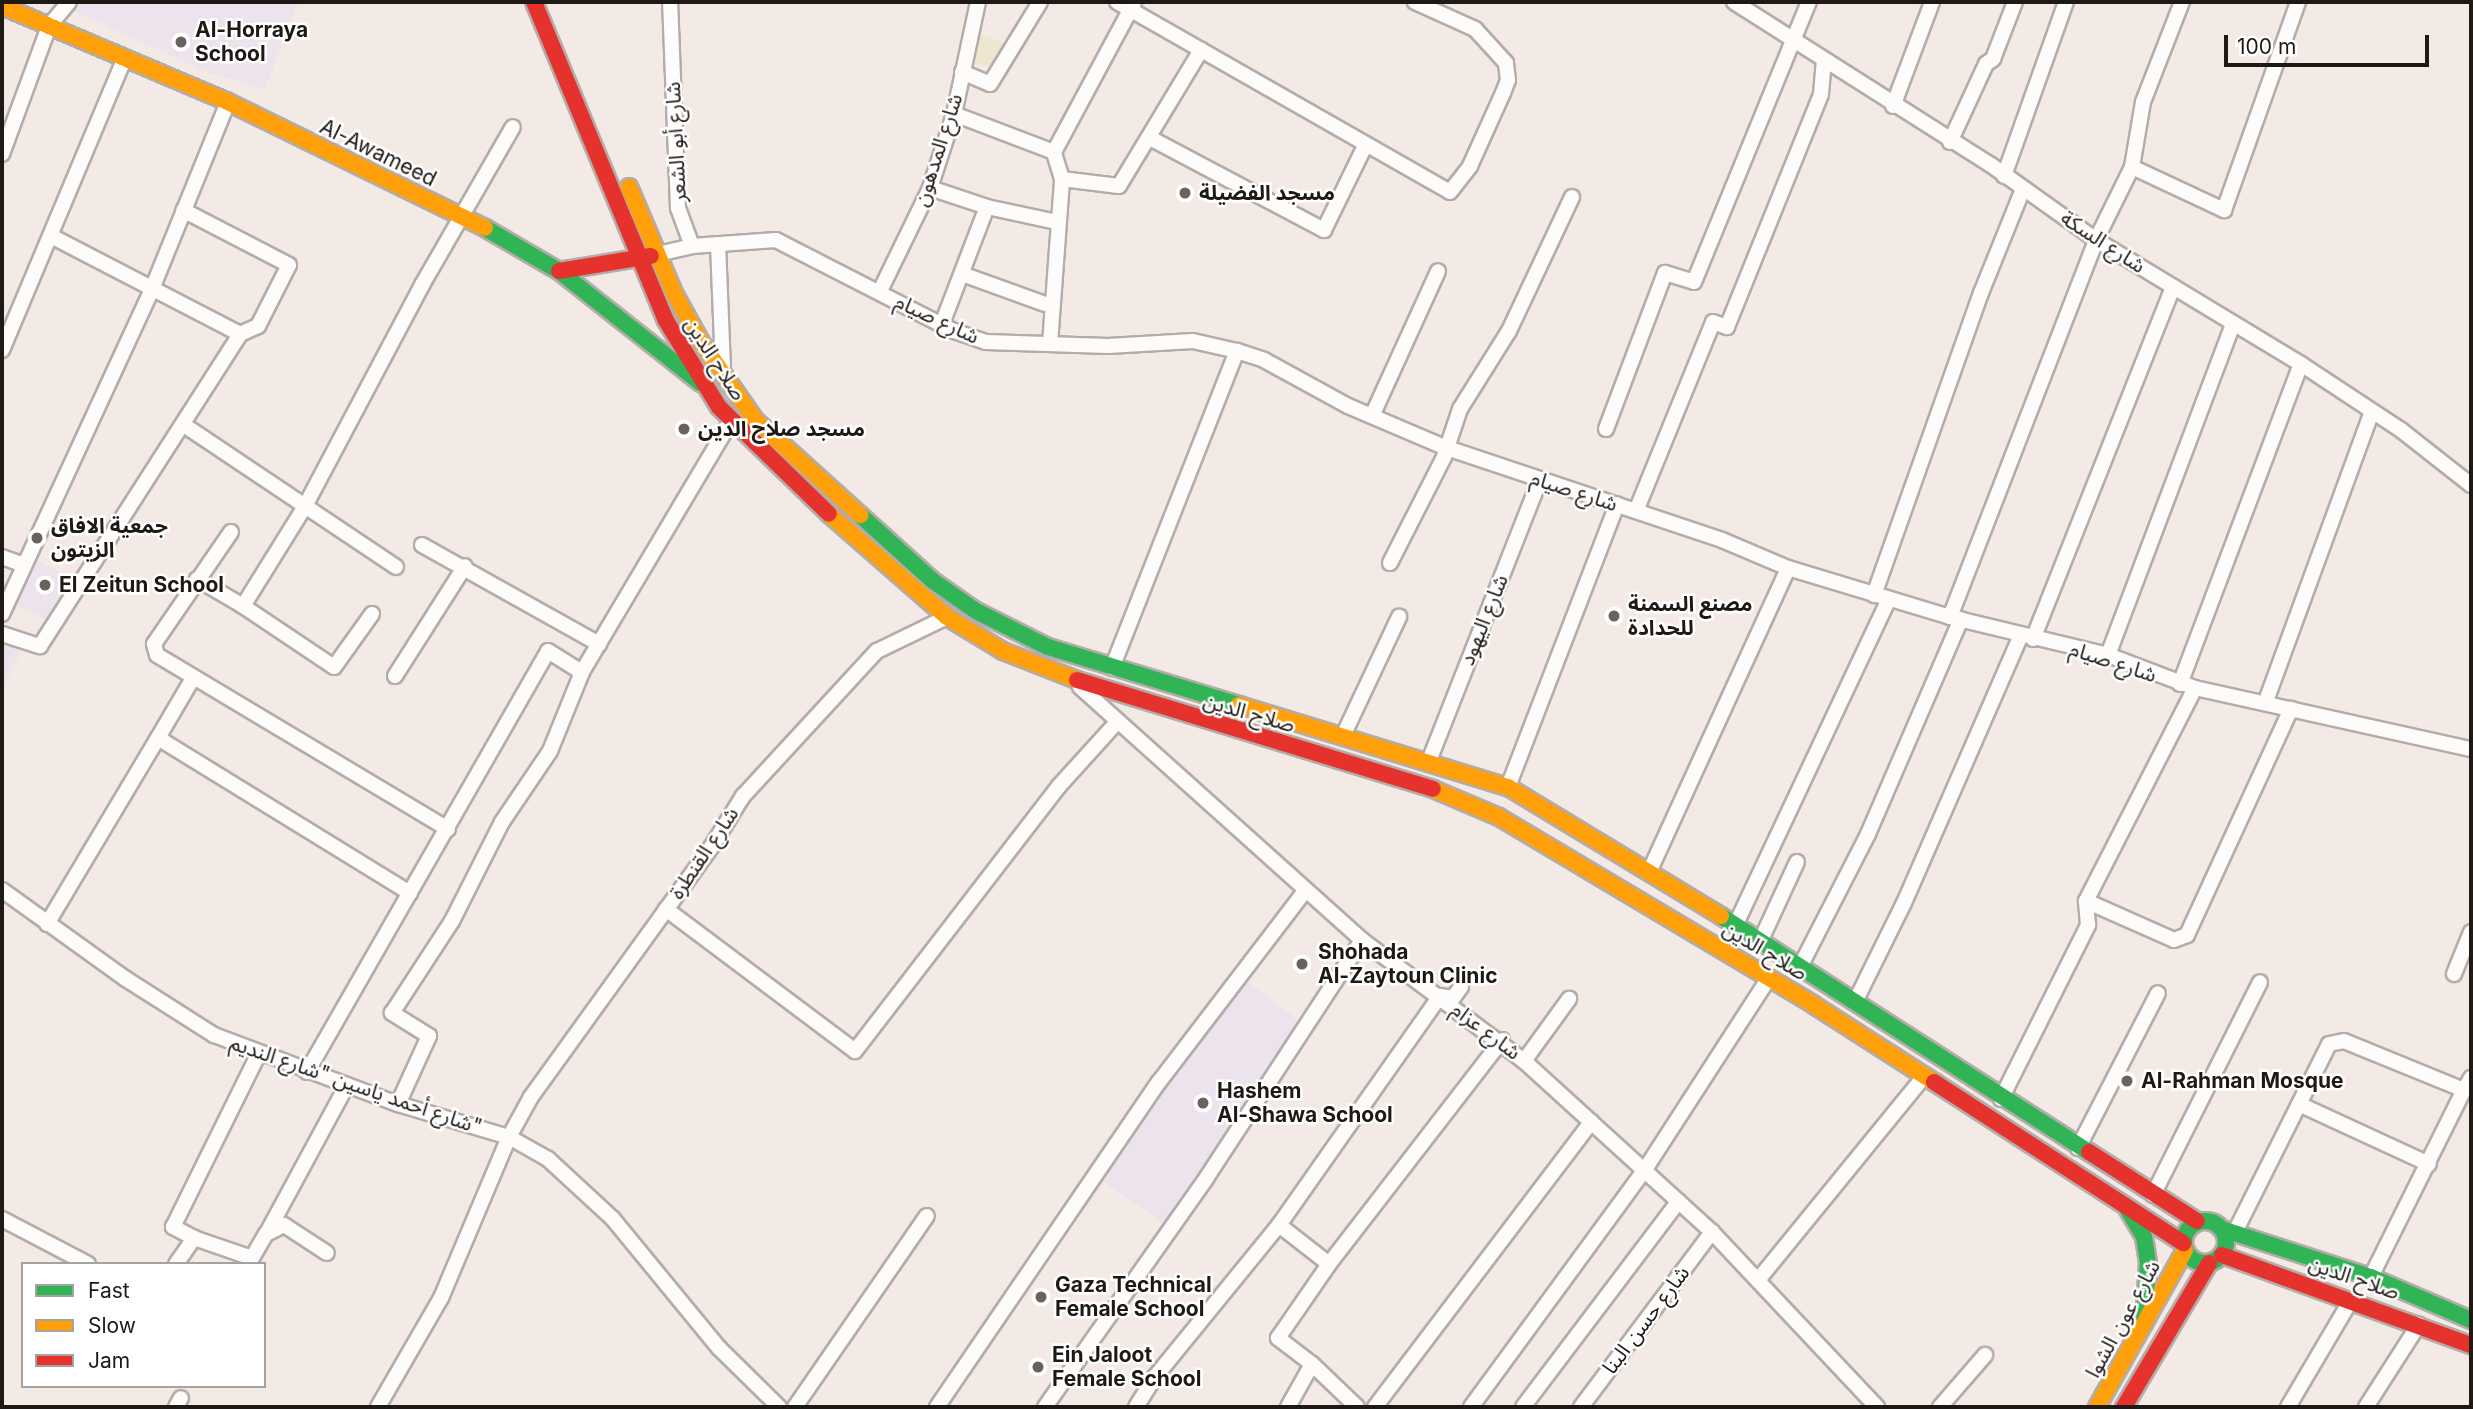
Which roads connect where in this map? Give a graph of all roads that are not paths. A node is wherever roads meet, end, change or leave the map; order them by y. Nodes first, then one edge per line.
1 (69, 2) edge
2 (534, 2) edge
3 (670, 2) edge
4 (978, 2) edge
5 (1040, 2) edge
6 (1116, 2) edge
7 (1415, 2) edge
8 (1734, 2) edge
9 (1809, 2) edge
10 (1932, 2) edge
11 (2015, 2) edge
12 (2066, 2) edge
13 (2182, 2) edge
14 (2298, 2) edge
15 (1133, 5) edge
16 (2, 6) edge
17 (49, 26) junction
18 (1794, 42) junction
19 (1201, 50) junction
20 (124, 60) junction
21 (1824, 62) junction
22 (962, 72) junction
23 (229, 102) junction
24 (1893, 106) junction
25 (954, 114) junction
26 (513, 127) dead end
27 (606, 128) dead end
28 (1150, 138) junction
29 (1950, 142) junction
30 (1365, 146) junction
31 (1054, 152) junction
32 (2, 154) edge
33 (2132, 167) junction
34 (2004, 176) junction
35 (1062, 180) junction
36 (930, 188) junction
37 (2023, 190) junction
38 (1572, 197) dead end
39 (987, 207) junction
40 (183, 210) junction
41 (461, 217) junction
42 (1057, 222) junction
43 (51, 236) junction
44 (2096, 240) junction
45 (718, 244) junction
46 (692, 246) junction
47 (658, 254) junction
48 (638, 259) junction
49 (559, 271) junction
50 (1438, 271) dead end
51 (962, 274) junction
52 (2173, 287) junction
53 (152, 289) junction
54 (880, 291) junction
55 (1045, 304) dead end
56 (942, 324) junction
57 (2233, 324) junction
58 (240, 334) junction
59 (1050, 344) junction
60 (2, 350) edge
61 (1237, 351) junction
62 (2301, 364) junction
63 (723, 377) junction
64 (707, 388) junction
65 (2372, 412) junction
66 (1372, 415) junction
67 (731, 421) junction
68 (184, 425) junction
69 (1606, 429) dead end
70 (1444, 447) junction
71 (1540, 479) junction
72 (2471, 485) edge
73 (1617, 504) junction
74 (304, 508) junction
75 (1636, 511) junction
76 (231, 532) dead end
77 (422, 545) dead end
78 (2, 557) edge
79 (1390, 563) dead end
80 (24, 565) junction
81 (465, 566) junction
82 (396, 567) dead end
83 (1787, 568) junction
84 (197, 579) junction
85 (1882, 597) junction
86 (243, 606) junction
87 (2, 614) edge
88 (372, 614) dead end
89 (947, 617) junction
90 (1399, 617) dead end
91 (1956, 618) junction
92 (2, 634) edge
93 (2027, 637) junction
94 (599, 644) junction
95 (2108, 655) junction
96 (1112, 668) junction
97 (582, 672) junction
98 (395, 676) dead end
99 (193, 678) junction
100 (1073, 679) junction
101 (2187, 686) junction
102 (2266, 701) junction
103 (2291, 709) junction
104 (1117, 722) junction
105 (1343, 736) junction
106 (158, 738) junction
107 (2471, 749) edge
108 (1429, 761) junction
109 (1508, 787) junction
110 (448, 829) junction
111 (1797, 862) dead end
112 (1650, 870) junction
113 (2, 890) edge
114 (1305, 891) junction
115 (410, 892) junction
116 (2086, 901) junction
117 (666, 909) junction
118 (47, 924) junction
119 (1735, 926) junction
120 (2471, 932) edge
121 (1362, 940) junction
122 (1760, 942) junction
123 (1800, 967) junction
124 (2454, 974) dead end
125 (1769, 978) junction
126 (2260, 982) dead end
127 (1461, 987) dead end
128 (2158, 993) dead end
129 (1440, 996) junction
130 (1569, 999) dead end
131 (1854, 1002) junction
132 (1502, 1041) junction
133 (259, 1053) junction
134 (1524, 1061) junction
135 (307, 1072) junction
136 (1923, 1079) junction
137 (2467, 1084) edge
138 (347, 1085) junction
139 (2001, 1099) junction
140 (398, 1104) junction
141 (2300, 1104) junction
142 (1591, 1122) junction
143 (509, 1137) junction
144 (2078, 1148) junction
145 (2429, 1164) junction
146 (1644, 1171) junction
147 (2153, 1195) junction
148 (1679, 1201) junction
149 (2126, 1207) junction
150 (928, 1216) dead end
151 (2, 1219) edge
152 (2197, 1222) junction
153 (1279, 1225) junction
154 (1712, 1232) junction
155 (2228, 1232) junction
156 (266, 1234) junction
157 (194, 1238) junction
158 (2184, 1247) junction
159 (327, 1253) dead end
160 (2215, 1259) junction
161 (84, 1262) edge
162 (177, 1262) edge
163 (1329, 1264) junction
164 (2371, 1277) junction
165 (1758, 1280) junction
166 (2351, 1300) junction
167 (2471, 1319) edge
168 (2144, 1324) junction
169 (2419, 1324) junction
170 (2471, 1345) edge
171 (1984, 1355) dead end
172 (1312, 1364) junction
173 (378, 1407) edge
174 (779, 1407) edge
175 (795, 1407) edge
176 (937, 1407) edge
177 (1045, 1407) edge
178 (1136, 1407) edge
179 (1289, 1407) edge
180 (1357, 1407) edge
181 (1375, 1407) edge
182 (1471, 1407) edge
183 (1523, 1407) edge
184 (1581, 1407) edge
185 (1877, 1407) edge
186 (1940, 1407) edge
187 (2097, 1407) edge
188 (2124, 1407) edge
189 (2288, 1407) edge
190 (2365, 1407) edge

1 - 17 street
2 - 48 main road, صلاح الدين
3 - 46 street, شارع أبو الشعر
4 - 22 street, شارع المدهون
5 - 22 street
6 - 15 street
7 - 30 street
8 - 18 street, شارع السكة
9 - 18 street
10 - 24 street
11 - 29 street
12 - 34 street
13 - 33 street
14 - 33 street
15 - 19 street
15 - 31 street
16 - 17 main road, Al-Awameed
17 - 20 main road, Al-Awameed
17 - 32 street
18 - 21 street, شارع السكة
18 - 69 street
19 - 28 street
19 - 30 street
20 - 23 main road, Al-Awameed
20 - 43 street
21 - 24 street, شارع السكة
21 - 75 street
22 - 25 street, شارع المدهون
23 - 40 street
23 - 41 main road, Al-Awameed
24 - 29 street, شارع السكة
25 - 31 street
25 - 36 street, شارع المدهون
26 - 41 street
27 - 47 main road, صلاح الدين
28 - 30 street
28 - 35 street
29 - 34 street, شارع السكة
31 - 35 street
33 - 44 street
34 - 37 street, شارع السكة
35 - 42 street
36 - 39 street
36 - 54 street, شارع المدهون
37 - 44 street, شارع السكة
37 - 85 street
38 - 70 street
39 - 42 street
39 - 51 street
40 - 53 street
40 - 58 street
41 - 49 main road, Al-Awameed
41 - 74 street
42 - 59 street
43 - 53 street
43 - 60 street
44 - 52 street, شارع السكة
44 - 91 street
45 - 46 street, شارع صيام
45 - 54 street, شارع صيام
45 - 63 street
46 - 47 street
47 - 48 main road
47 - 63 main road, صلاح الدين
48 - 49 main road
48 - 64 main road, صلاح الدين
49 - 64 main road, Al-Awameed
50 - 66 street
51 - 55 street
51 - 56 street
52 - 57 street, شارع السكة
52 - 93 street
53 - 58 street
53 - 80 street
54 - 56 street, شارع صيام
56 - 59 street, شارع صيام
57 - 62 street, شارع السكة
57 - 95 street
58 - 68 street
59 - 61 street, شارع صيام
61 - 66 street, شارع صيام
61 - 96 street
62 - 65 street, شارع السكة
62 - 101 street
63 - 96 main road, صلاح الدين
64 - 67 main road, صلاح الدين
65 - 72 street, شارع السكة
65 - 102 street
66 - 70 street, شارع صيام
67 - 89 main road, صلاح الدين
67 - 94 street
68 - 74 street
68 - 92 street
70 - 71 street, شارع صيام
70 - 79 street
71 - 73 street, شارع صيام
71 - 108 street, شارع اليهود
73 - 75 street, شارع صيام
73 - 109 street
74 - 82 street
74 - 86 street
75 - 83 street, شارع صيام
76 - 84 street
77 - 81 street
78 - 80 street
80 - 87 street
81 - 94 street
81 - 98 street
83 - 85 street, شارع صيام
83 - 112 street
84 - 86 street
84 - 99 street
85 - 91 street, شارع صيام
85 - 119 street
86 - 88 street
89 - 100 main road, صلاح الدين
89 - 117 street, شارع القنطرة
90 - 105 street
91 - 93 street, شارع صيام
91 - 123 street
93 - 95 street, شارع صيام
93 - 131 street
94 - 97 street
95 - 101 street, شارع صيام
96 - 105 main road, صلاح الدين
97 - 110 street
97 - 140 street
99 - 106 street
99 - 110 street
100 - 104 street, شارع عزام
100 - 125 main road, صلاح الدين
101 - 102 street, شارع صيام
101 - 116 street
102 - 103 street, شارع صيام
103 - 107 street, شارع صيام
103 - 116 street
104 - 114 street, شارع عزام
104 - 117 street
105 - 108 main road, صلاح الدين
106 - 115 street
106 - 118 street
108 - 109 main road, صلاح الدين
109 - 112 main road, صلاح الدين
110 - 115 street
111 - 122 street
112 - 119 main road, صلاح الدين
113 - 118 street, شارع أحمد ياسين "شارع النديم"
114 - 121 street, شارع عزام
114 - 176 street
115 - 135 street
116 - 139 street
117 - 143 street, شارع القنطرة
118 - 133 street, شارع أحمد ياسين "شارع النديم"
119 - 122 main road, صلاح الدين
120 - 124 street
121 - 129 street, شارع عزام
121 - 177 street
122 - 123 main road, صلاح الدين
123 - 131 main road, صلاح الدين
125 - 136 main road, صلاح الدين
125 - 146 street
126 - 147 street
127 - 129 street
128 - 144 street
129 - 132 street, شارع عزام
129 - 153 street
130 - 134 street
131 - 139 main road, صلاح الدين
132 - 134 street, شارع عزام
132 - 163 street
133 - 135 street, شارع أحمد ياسين "شارع النديم"
133 - 157 street
134 - 142 street, شارع عزام
135 - 138 street, شارع أحمد ياسين "شارع النديم"
136 - 149 main road, صلاح الدين
136 - 165 street
137 - 141 street
137 - 145 street
138 - 140 street, شارع أحمد ياسين "شارع النديم"
138 - 156 street
139 - 144 main road, صلاح الدين
140 - 143 street, شارع أحمد ياسين "شارع النديم"
141 - 145 street
141 - 155 street
142 - 146 street, شارع عزام
142 - 181 street
143 - 173 street, شارع القنطرة
143 - 174 street, شارع أحمد ياسين "شارع النديم"
144 - 147 main road, صلاح الدين
145 - 164 street
146 - 148 street, شارع عزام
146 - 182 street
147 - 152 main road, صلاح الدين
148 - 154 street, شارع عزام
148 - 183 street
149 - 158 main road, صلاح الدين
149 - 168 main road
150 - 175 street
151 - 161 street
152 - 155 main road
152 - 158 main road
153 - 163 street
153 - 178 street
154 - 165 street, شارع عزام
154 - 184 street, شارع حسن البنا
155 - 160 main road
155 - 164 main road, صلاح الدين
156 - 157 street
156 - 159 street
157 - 162 street
158 - 160 main road
158 - 168 main road, شارع عون الشوا
160 - 166 main road, صلاح الدين
160 - 188 main road
163 - 172 street
164 - 167 main road, صلاح الدين
165 - 185 street, شارع عزام
166 - 169 main road, صلاح الدين
166 - 189 street
168 - 187 main road, شارع عون الشوا
169 - 170 main road, صلاح الدين
169 - 190 street
171 - 186 street
172 - 179 street
172 - 180 street

